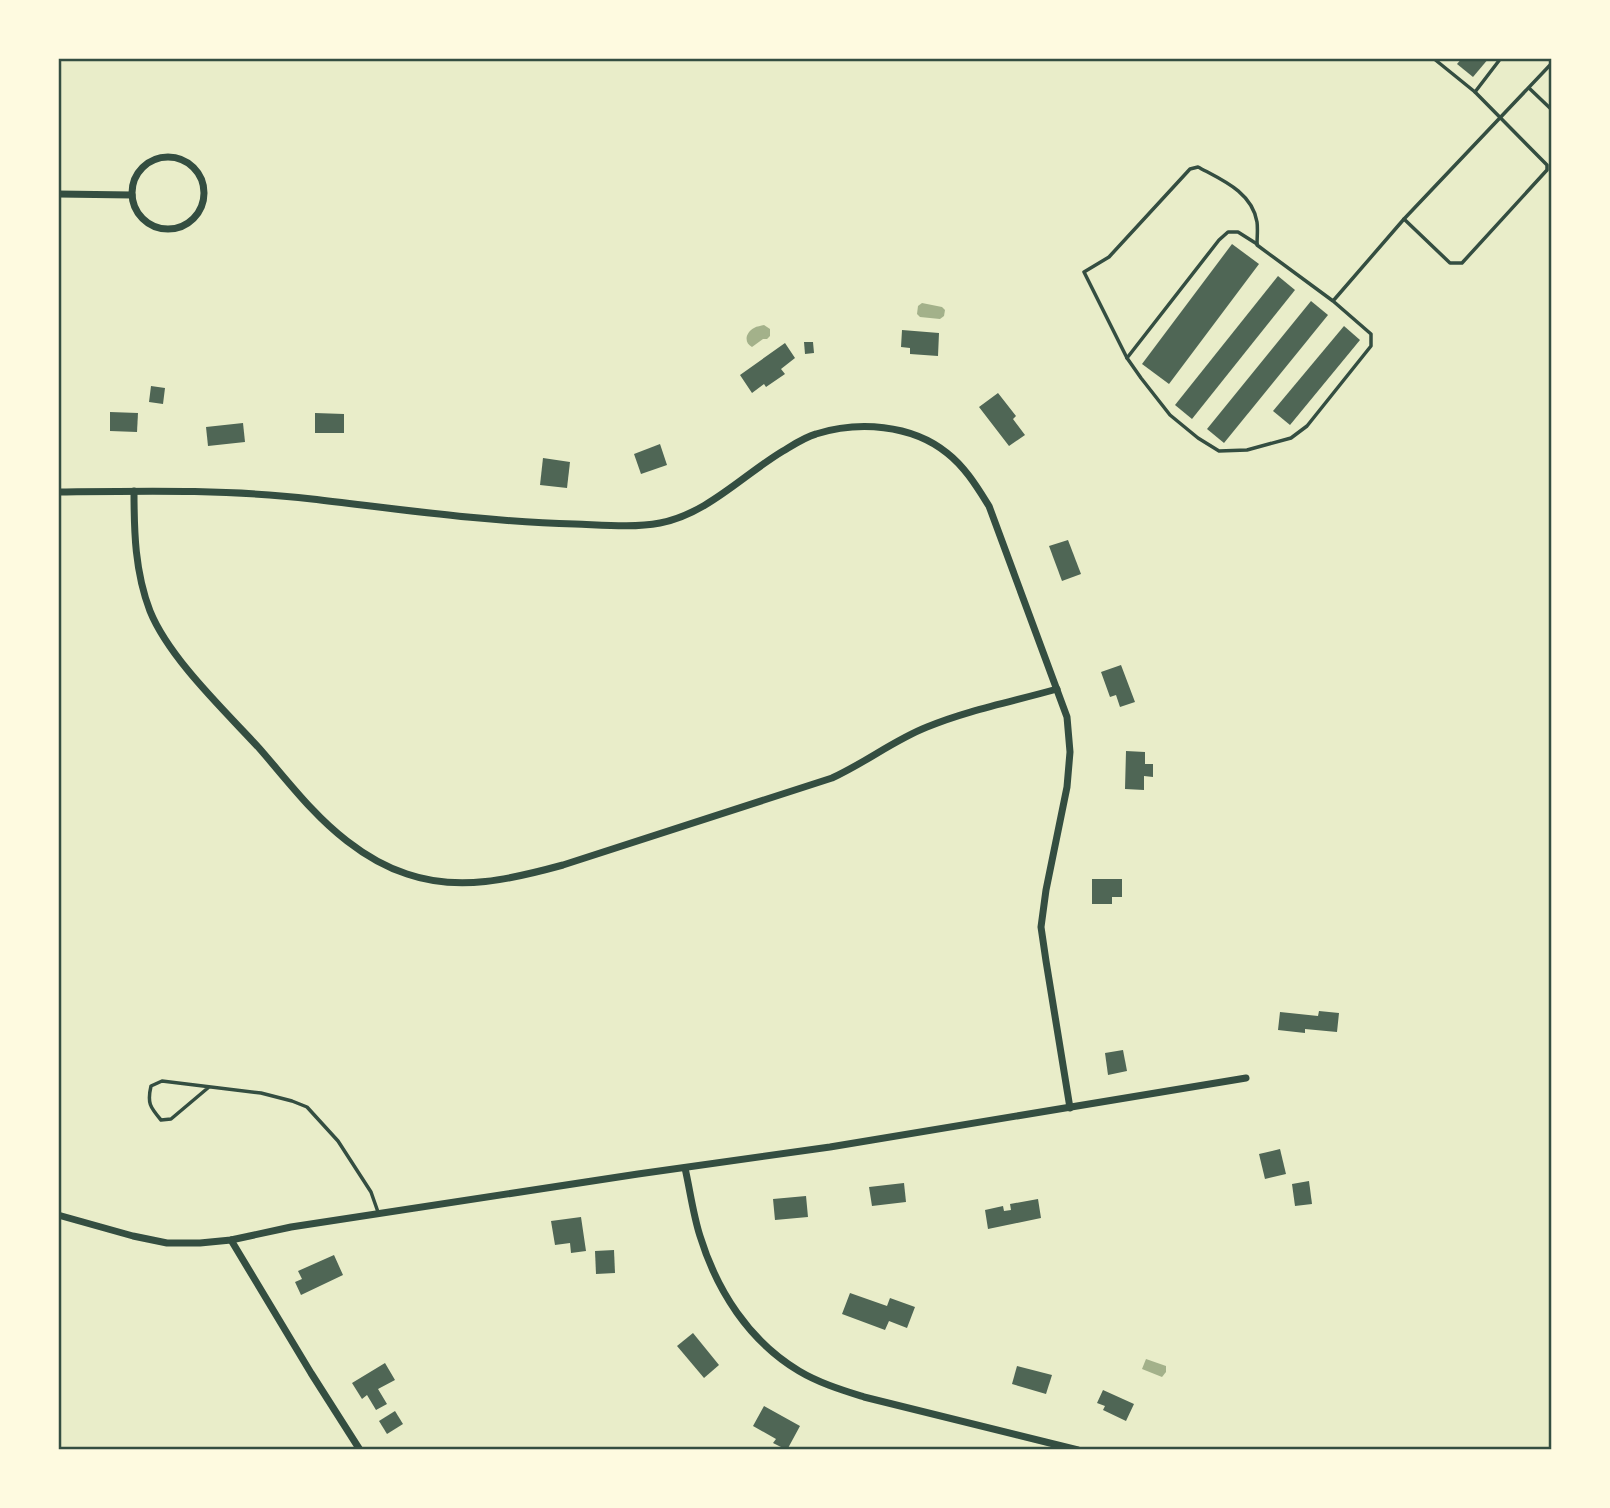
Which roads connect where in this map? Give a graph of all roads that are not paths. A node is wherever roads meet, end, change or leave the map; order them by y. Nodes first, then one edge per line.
1 (1433, 58) edge
2 (1501, 58) edge
3 (1552, 63) edge
4 (1529, 88) junction
5 (1475, 92) junction
6 (1552, 110) edge
7 (1500, 118) junction
8 (58, 194) edge
9 (132, 195) junction
10 (1404, 219) junction
11 (1257, 244) junction
12 (1333, 302) junction
13 (1127, 358) junction
14 (134, 491) junction
15 (58, 492) edge
16 (1058, 689) junction
17 (1245, 1078) dead end
18 (209, 1087) junction
19 (1070, 1108) junction
20 (685, 1168) junction
21 (378, 1214) junction
22 (58, 1215) edge
23 (231, 1240) junction
24 (360, 1450) edge
25 (1077, 1450) edge

1 - 5 lane
2 - 5 lane
3 - 4 lane
4 - 6 lane
4 - 7 lane
5 - 7 lane
7 - 10 lane
7 - 10 lane
8 - 9 street
9 - 9 street
10 - 12 lane
11 - 12 lane
11 - 13 lane
11 - 13 lane
12 - 13 lane
14 - 15 street
14 - 16 street
14 - 16 street
16 - 19 street
17 - 19 street
18 - 18 lane
18 - 21 lane
19 - 20 street
20 - 21 street
20 - 25 street
21 - 23 street
22 - 23 street
23 - 24 street

